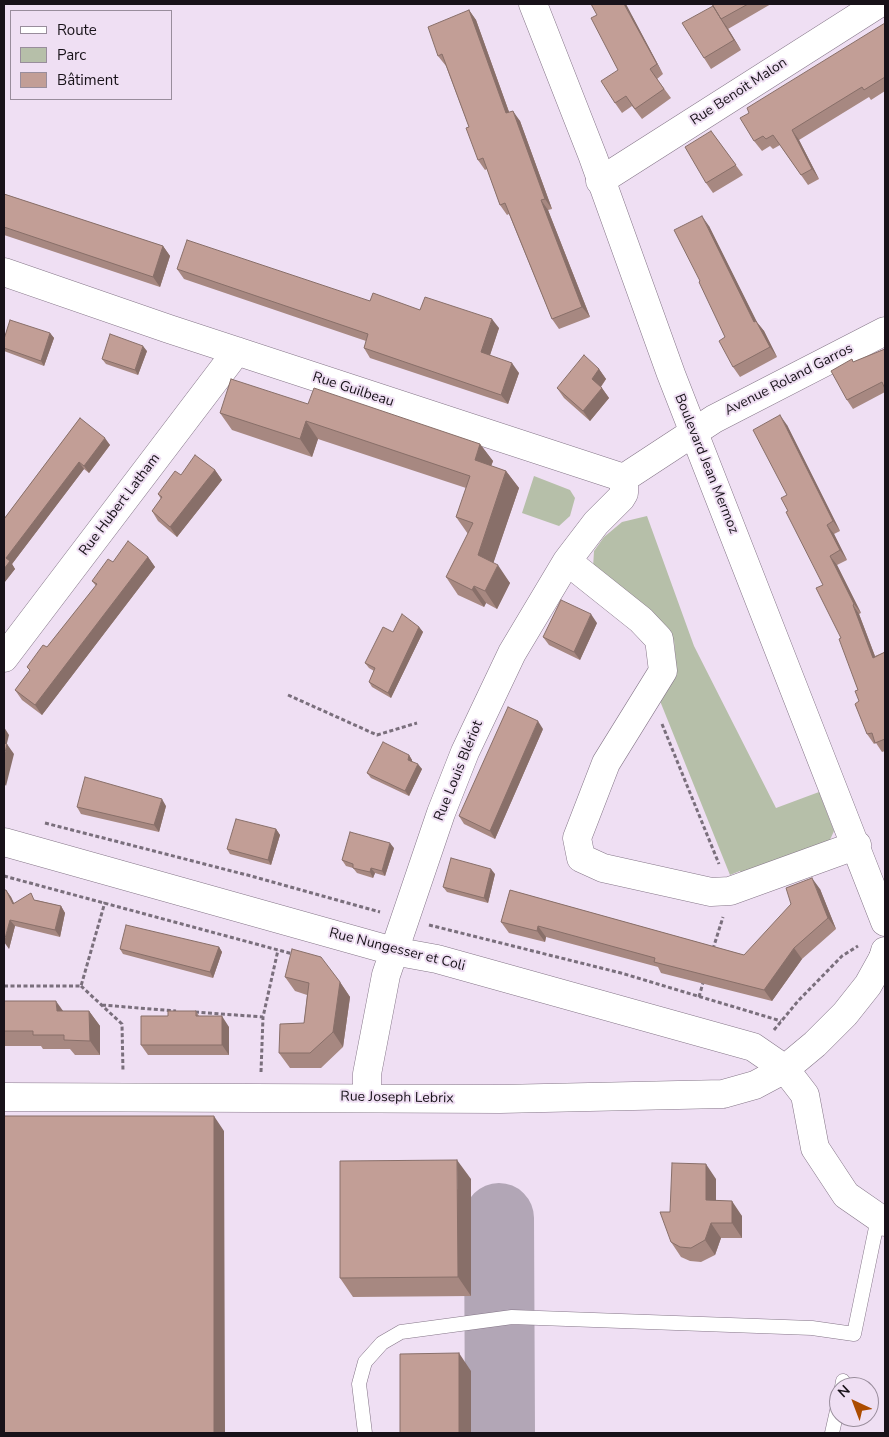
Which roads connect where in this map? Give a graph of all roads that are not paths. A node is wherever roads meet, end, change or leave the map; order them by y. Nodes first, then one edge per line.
1 (533, 4) edge
2 (878, 4) edge
3 (600, 181) junction
4 (4, 272) edge
5 (885, 331) edge
6 (237, 351) junction
7 (694, 432) junction
8 (624, 478) junction
9 (567, 561) junction
10 (4, 658) edge
11 (4, 842) edge
12 (857, 845) junction
13 (885, 922) edge
14 (393, 951) junction
15 (880, 952) edge
16 (784, 1069) junction
17 (4, 1097) edge
18 (367, 1097) junction
19 (882, 1220) edge
20 (365, 1433) edge

1 - 3 street, Boulevard Jean Mermoz
2 - 3 street, Rue Benoit Malon
3 - 7 street, Boulevard Jean Mermoz
4 - 6 street, Rue Guilbeau
5 - 7 street, Avenue Roland Garros
6 - 8 street, Rue Guilbeau
6 - 10 street, Rue Hubert Latham
7 - 8 street
7 - 12 street, Boulevard Jean Mermoz
8 - 9 street, Rue Louis Blériot
9 - 12 street
9 - 14 street, Rue Louis Blériot
11 - 14 street, Rue Nungesser et Coli
12 - 13 street, Boulevard Jean Mermoz
14 - 16 street, Rue Nungesser et Coli
14 - 18 street, Rue Louis Blériot
15 - 16 street, Rue Joseph Lebrix
16 - 18 street, Rue Joseph Lebrix
16 - 19 street, Rue Nungesser et Coli
17 - 18 street, Rue Joseph Lebrix
19 - 20 lane

